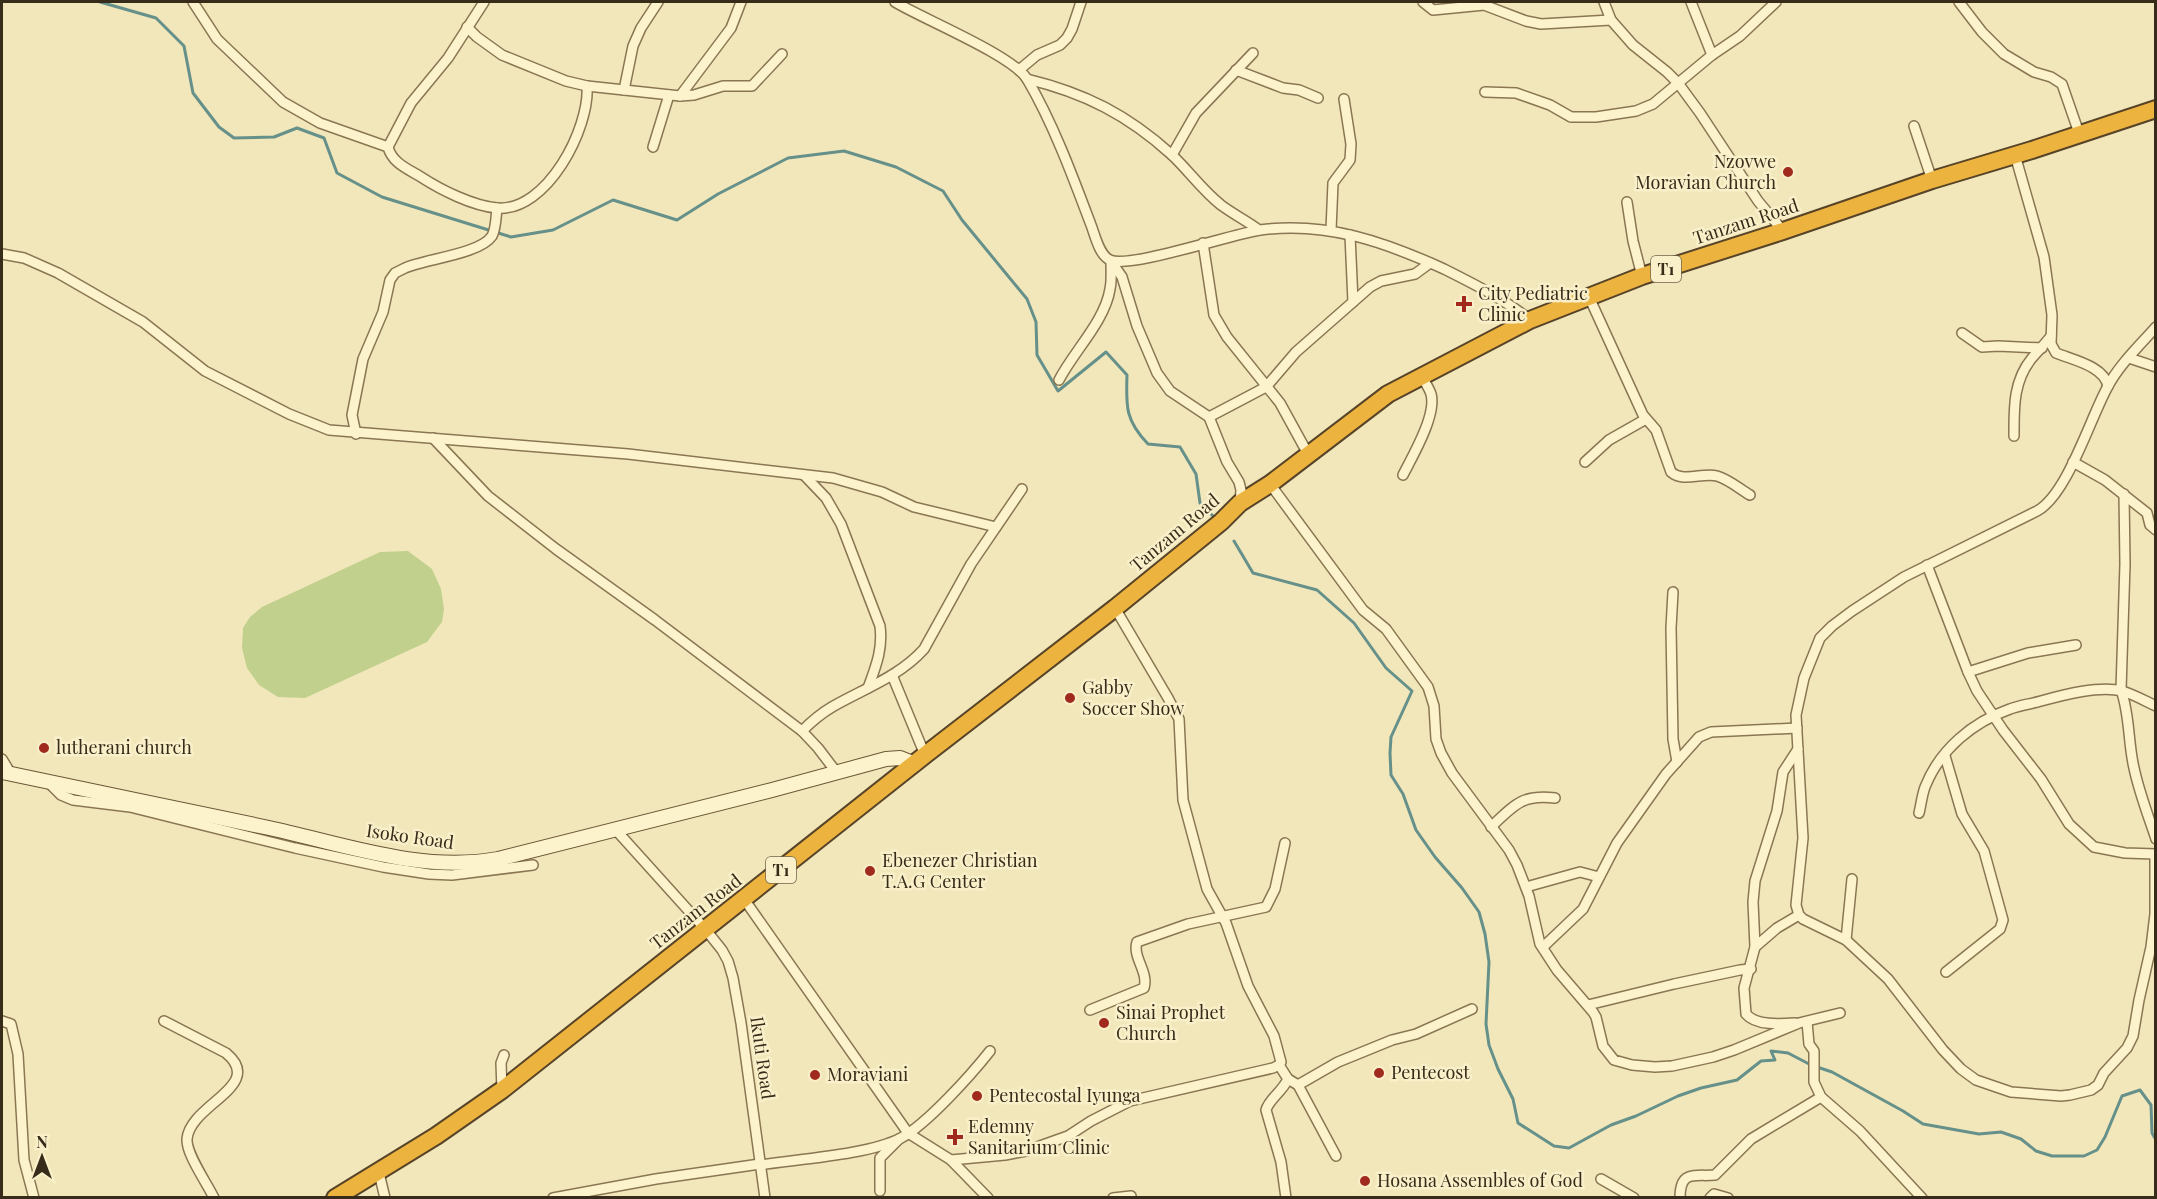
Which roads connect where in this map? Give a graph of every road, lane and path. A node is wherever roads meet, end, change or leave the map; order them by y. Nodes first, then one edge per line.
1 (193, 2) edge
2 (484, 2) edge
3 (658, 2) edge
4 (741, 2) edge
5 (895, 2) edge
6 (1081, 2) edge
7 (1423, 2) edge
8 (1604, 2) edge
9 (1691, 2) edge
10 (1776, 2) edge
11 (1959, 2) edge
12 (905, 4) edge
13 (1611, 20) junction
14 (467, 27) junction
15 (1253, 53) dead end
16 (782, 54) dead end
17 (1712, 55) junction
18 (1019, 70) junction
19 (1236, 70) junction
20 (1027, 79) junction
21 (1678, 84) junction
22 (587, 86) junction
23 (624, 90) junction
24 (1485, 92) dead end
25 (669, 95) junction
26 (680, 96) junction
27 (1318, 98) dead end
28 (1344, 99) dead end
29 (2156, 109) edge
30 (1914, 126) dead end
31 (2079, 133) junction
32 (388, 147) junction
33 (653, 147) dead end
34 (2015, 155) junction
35 (1172, 156) junction
36 (1932, 180) junction
37 (1627, 202) dead end
38 (497, 208) junction
39 (1259, 230) junction
40 (1331, 230) junction
41 (1783, 231) junction
42 (1350, 235) junction
43 (1203, 243) junction
44 (2, 254) edge
45 (1111, 261) junction
46 (1430, 263) junction
47 (1642, 276) junction
48 (1589, 297) junction
49 (1353, 302) junction
50 (1530, 320) junction
51 (2156, 327) edge
52 (1962, 333) dead end
53 (2051, 336) junction
54 (2042, 348) junction
55 (2129, 358) junction
56 (2156, 367) edge
57 (1422, 377) junction
58 (1059, 380) dead end
59 (2108, 386) junction
60 (1266, 387) junction
61 (1209, 417) junction
62 (1646, 419) junction
63 (356, 434) junction
64 (2014, 436) dead end
65 (433, 438) junction
66 (1308, 454) junction
67 (1585, 462) dead end
68 (2073, 462) junction
69 (804, 475) junction
70 (1403, 475) dead end
71 (1270, 484) junction
72 (1022, 489) dead end
73 (2124, 494) junction
74 (1750, 495) dead end
75 (1240, 503) junction
76 (996, 527) junction
77 (2156, 530) edge
78 (1926, 565) junction
79 (1673, 592) dead end
80 (1115, 608) junction
81 (2076, 645) dead end
82 (1968, 672) junction
83 (892, 675) junction
84 (868, 688) junction
85 (2121, 690) junction
86 (2156, 706) edge
87 (1796, 715) junction
88 (1994, 715) junction
89 (1797, 728) junction
90 (1775, 729) junction
91 (802, 731) junction
92 (1798, 749) junction
93 (1945, 756) junction
94 (2, 759) edge
95 (920, 760) junction
96 (1677, 762) junction
97 (6, 773) edge
98 (837, 773) junction
99 (49, 783) junction
100 (1556, 798) dead end
101 (1918, 813) dead end
102 (1491, 827) junction
103 (615, 829) junction
104 (2156, 839) edge
105 (1285, 843) dead end
106 (2155, 854) edge
107 (533, 865) dead end
108 (1599, 877) junction
109 (1852, 879) dead end
110 (1526, 887) junction
111 (744, 899) junction
112 (2155, 914) edge
113 (1221, 915) junction
114 (1798, 915) junction
115 (706, 930) junction
116 (1846, 940) junction
117 (1543, 947) junction
118 (1755, 947) junction
119 (2150, 968) edge
120 (1751, 969) junction
121 (1946, 972) dead end
122 (1588, 1005) junction
123 (1472, 1009) dead end
124 (1090, 1010) dead end
125 (1840, 1013) dead end
126 (2, 1021) edge
127 (164, 1021) dead end
128 (1803, 1022) junction
129 (990, 1051) dead end
130 (504, 1055) dead end
131 (1279, 1065) junction
132 (1288, 1079) junction
133 (1298, 1085) junction
134 (502, 1090) junction
135 (1821, 1097) junction
136 (909, 1133) junction
137 (899, 1139) junction
138 (1336, 1156) dead end
139 (951, 1160) junction
140 (760, 1165) junction
141 (379, 1173) junction
142 (1601, 1179) dead end
143 (880, 1191) dead end
144 (1131, 1196) dead end
145 (34, 1197) edge
146 (214, 1197) edge
147 (335, 1197) edge
148 (385, 1197) edge
149 (554, 1197) edge
150 (765, 1197) edge
151 (988, 1197) edge
152 (1113, 1197) edge
153 (1286, 1197) edge
154 (1634, 1197) edge
155 (1680, 1197) edge
156 (1710, 1197) edge
157 (1728, 1197) edge
158 (1922, 1197) edge

1 - 32 street
2 - 14 street
3 - 23 street
4 - 26 street
5 - 12 street
6 - 18 street
7 - 13 street
8 - 13 street
9 - 17 street
10 - 17 street
11 - 31 street
12 - 18 street
13 - 21 street
14 - 22 street
14 - 32 street
15 - 19 street
16 - 26 street
17 - 21 street
18 - 20 street
19 - 27 street
19 - 35 street
20 - 35 street
20 - 45 street
21 - 24 street
21 - 41 street
22 - 23 street
22 - 38 street
23 - 25 street
25 - 26 street
25 - 33 street
28 - 40 street
29 - 31 highway, Tanzam Road / T1
30 - 36 street
31 - 34 highway, Tanzam Road / T1
32 - 38 street
34 - 36 highway, Tanzam Road / T1
34 - 53 street
35 - 39 street
36 - 41 highway, Tanzam Road / T1
37 - 47 street
38 - 63 street
39 - 40 street
39 - 43 street
40 - 42 street
41 - 47 highway, Tanzam Road / T1
42 - 46 street
42 - 49 street
43 - 45 street
43 - 60 street
44 - 63 street
45 - 58 street
45 - 61 street
46 - 49 street
46 - 50 street
47 - 48 highway, Tanzam Road / T1
48 - 50 highway, Tanzam Road / T1
48 - 62 street
49 - 60 street
50 - 57 highway, Tanzam Road / T1
51 - 55 street
52 - 54 street
53 - 54 street
53 - 59 street
54 - 64 street
55 - 56 street
55 - 59 street
57 - 66 highway, Tanzam Road / T1
57 - 70 street
59 - 68 street
60 - 61 street
60 - 66 street
61 - 75 street
62 - 67 street
62 - 74 street
63 - 65 street
65 - 69 street
65 - 91 street
66 - 71 highway, Tanzam Road / T1
68 - 73 street
68 - 78 street
69 - 76 street
69 - 84 street
71 - 75 highway, Tanzam Road / T1
71 - 102 street
72 - 76 street
73 - 77 street
73 - 85 street
75 - 80 highway, Tanzam Road / T1
76 - 83 street
78 - 82 street
78 - 87 street
79 - 96 street
80 - 95 highway, Tanzam Road / T1
80 - 113 street
81 - 82 street
82 - 88 street
83 - 84 street
83 - 95 street
84 - 91 street
85 - 86 street
85 - 88 street
85 - 104 street
87 - 89 street
87 - 90 street
88 - 93 street
88 - 106 street
89 - 90 street
89 - 92 street
90 - 96 street
91 - 98 street
92 - 114 street
92 - 118 street
93 - 101 street
93 - 121 street
94 - 97 street
95 - 98 street, Isoko Road
95 - 111 highway, Tanzam Road / T1
96 - 108 street
97 - 99 street, Isoko Road
98 - 103 street, Isoko Road
99 - 103 street, Isoko Road
99 - 107 street
100 - 102 street
102 - 110 street
103 - 115 street, Ikuti Road
105 - 113 street
106 - 112 street
108 - 110 street
108 - 117 street
109 - 116 street
110 - 117 street
111 - 115 highway, Tanzam Road / T1
111 - 136 street
112 - 119 street
113 - 124 street
113 - 131 street
114 - 116 street
114 - 118 street
115 - 134 highway, Tanzam Road / T1
115 - 140 street, Ikuti Road
116 - 119 street
117 - 122 street
118 - 120 street
120 - 122 street
120 - 128 street
122 - 128 street
123 - 133 street
125 - 128 street
126 - 145 street
127 - 146 street
128 - 135 street
129 - 136 street
130 - 134 street
131 - 132 street
131 - 139 street
132 - 133 street
132 - 153 street
133 - 138 street
134 - 141 highway, Tanzam Road / T1
135 - 155 street
135 - 158 street
136 - 137 street
136 - 139 street
137 - 140 street
137 - 143 street
139 - 151 street
140 - 149 street
140 - 150 street, Ikuti Road
141 - 147 highway, Tanzam Road / T1
141 - 148 street
142 - 154 street
144 - 152 street
156 - 157 street

